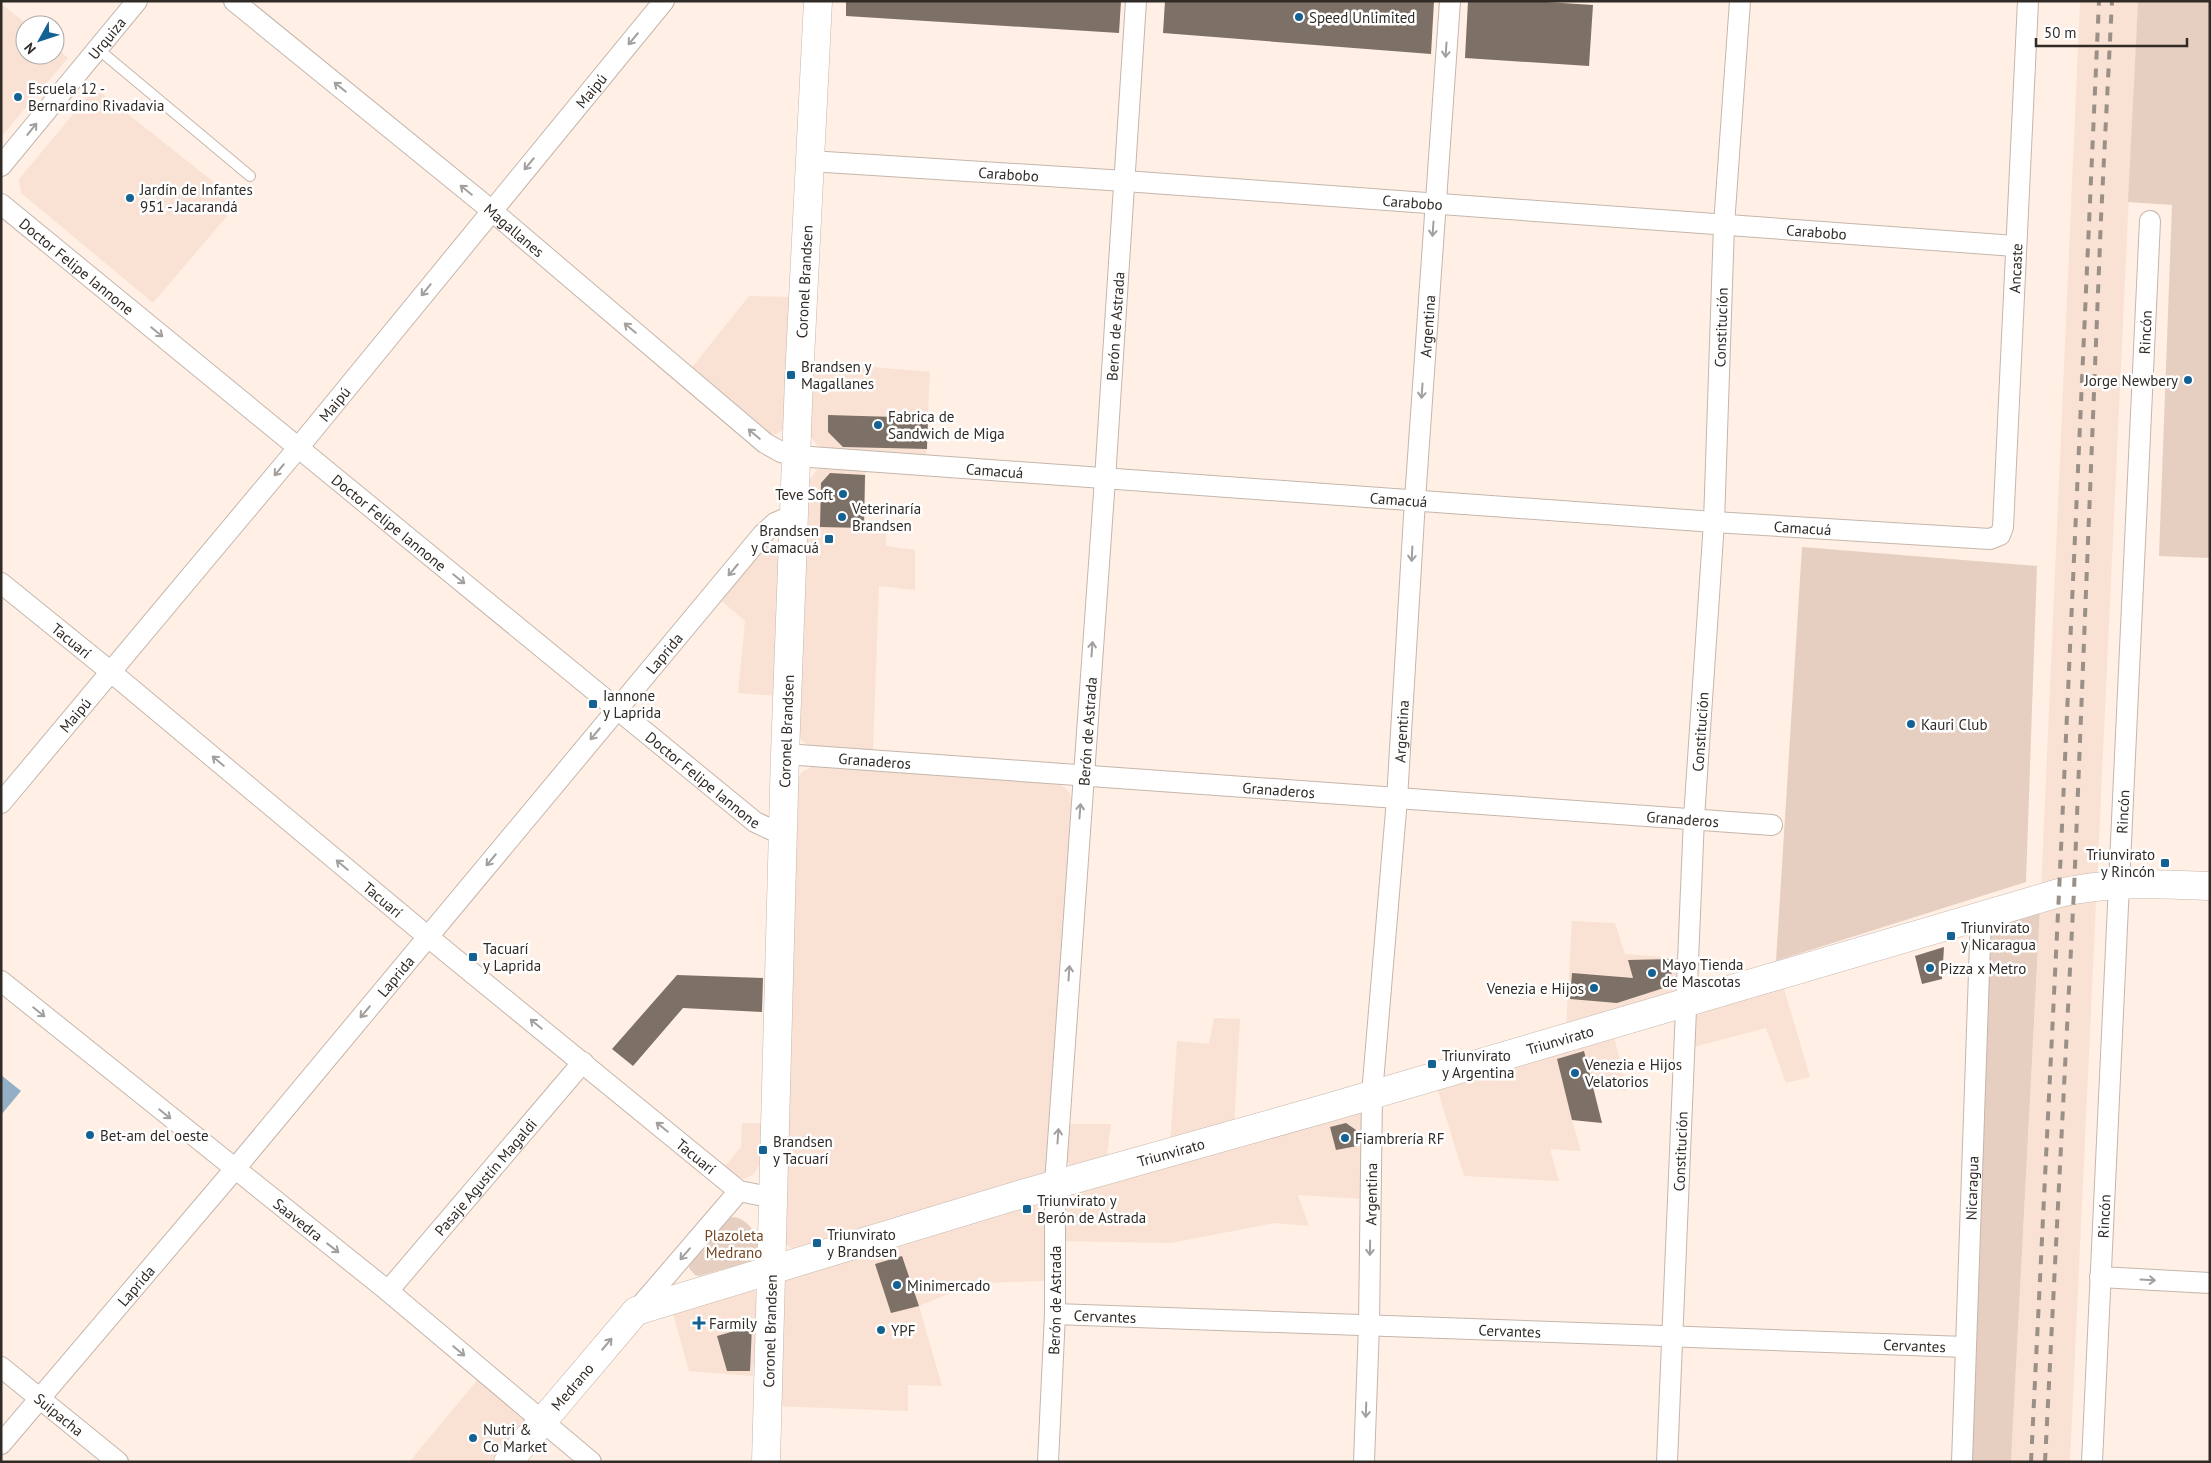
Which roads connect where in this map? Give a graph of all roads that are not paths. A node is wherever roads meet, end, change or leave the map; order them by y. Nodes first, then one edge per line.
1 (137, 1) edge
2 (234, 1) edge
3 (664, 1) edge
4 (818, 1) edge
5 (1136, 1) edge
6 (1450, 1) edge
7 (1740, 1) edge
8 (2028, 1) edge
9 (98, 49) junction
10 (810, 161) junction
11 (1, 166) edge
12 (250, 176) dead end
13 (1125, 181) junction
14 (1435, 203) junction
15 (1, 204) edge
16 (491, 210) junction
17 (2150, 221) dead end
18 (1724, 225) junction
19 (2015, 246) junction
20 (298, 448) junction
21 (797, 456) junction
22 (1106, 479) junction
23 (1415, 500) junction
24 (794, 516) junction
25 (1714, 522) junction
26 (2000, 534) joint
27 (1, 583) edge
28 (111, 672) junction
29 (616, 708) junction
30 (785, 754) junction
31 (1083, 776) junction
32 (1397, 799) junction
33 (1, 803) edge
34 (1694, 818) junction
35 (1772, 825) dead end
36 (783, 835) junction
37 (2120, 883) junction
38 (2210, 886) edge
39 (1981, 915) junction
40 (427, 936) junction
41 (1, 981) edge
42 (1685, 1001) junction
43 (583, 1062) junction
44 (1372, 1094) junction
45 (234, 1170) junction
46 (1055, 1184) junction
47 (740, 1191) junction
48 (774, 1198) junction
49 (771, 1269) junction
50 (2100, 1277) junction
51 (2210, 1283) edge
52 (388, 1291) junction
53 (636, 1311) junction
54 (1055, 1314) junction
55 (1369, 1325) junction
56 (1672, 1336) junction
57 (1965, 1347) junction
58 (1, 1367) edge
59 (40, 1398) junction
60 (542, 1421) junction
61 (1, 1444) edge
62 (118, 1462) edge
63 (508, 1462) edge
64 (591, 1462) edge
65 (766, 1462) edge
66 (1048, 1462) edge
67 (1364, 1462) edge
68 (1667, 1462) edge
69 (1962, 1462) edge
70 (2092, 1462) edge

1 - 9 street, Urquiza
16 -> 2 street, Magallanes
3 -> 16 street, Maipú
4 - 10 street, Coronel Brandsen
5 - 13 street, Berón de Astrada
6 -> 14 street, Argentina
7 - 18 street, Constitución
8 - 19 street, Ancaste
11 -> 9 street, Urquiza
9 - 12 lane
10 - 13 street, Carabobo
10 - 21 street, Coronel Brandsen
13 - 14 street, Carabobo
13 - 22 street, Berón de Astrada
14 - 18 street, Carabobo
14 -> 23 street, Argentina
15 -> 20 street, Doctor Felipe Iannone
16 -> 20 street, Maipú
21 -> 16 street, Magallanes
17 - 37 street, Rincón
18 - 19 street, Carabobo
18 - 25 street, Constitución
19 - 26 street, Ancaste
20 -> 28 street, Maipú
20 -> 29 street, Doctor Felipe Iannone
21 - 22 street, Camacuá
21 - 24 street, Coronel Brandsen
22 - 23 street, Camacuá
31 -> 22 street, Berón de Astrada
23 - 25 street, Camacuá
23 -> 32 street, Argentina
24 -> 29 street, Laprida
24 - 30 street, Coronel Brandsen
25 - 26 street, Camacuá
25 - 34 street, Constitución
27 - 28 street, Tacuarí
28 - 33 street, Maipú
40 -> 28 street, Tacuarí
29 - 36 street, Doctor Felipe Iannone
29 -> 40 street, Laprida
30 - 31 street, Granaderos
30 - 36 street, Coronel Brandsen
31 - 32 street, Granaderos
46 -> 31 street, Berón de Astrada
32 - 34 street, Granaderos
32 - 44 street, Argentina
34 - 35 street, Granaderos
34 - 42 street, Constitución
36 - 48 street, Coronel Brandsen
37 - 38 street, Triunvirato
37 - 39 street, Triunvirato
37 - 50 street, Rincón
39 - 42 street, Triunvirato
39 - 57 street, Nicaragua
43 -> 40 street, Tacuarí
40 -> 45 street, Laprida
41 -> 45 street, Saavedra
42 - 44 street, Triunvirato
42 - 56 street, Constitución
47 -> 43 street, Tacuarí
43 - 52 street, Pasaje Agustín Magaldi
44 - 46 street, Triunvirato
44 -> 55 street, Argentina
45 -> 52 street, Saavedra
45 - 59 street, Laprida
46 - 49 street, Triunvirato
46 - 54 street, Berón de Astrada
47 - 48 street, Tacuarí
47 -> 53 street, Medrano
48 - 49 street, Coronel Brandsen
49 - 53 street
49 - 65 street, Coronel Brandsen
50 -> 51 street
50 - 70 street, Rincón
52 -> 60 street, Saavedra
60 -> 53 street, Medrano
54 - 55 street, Cervantes
54 - 66 street, Berón de Astrada
55 - 56 street, Cervantes
55 -> 67 street, Argentina
56 - 57 street, Cervantes
56 - 68 street, Constitución
57 - 69 street, Nicaragua
58 - 59 street, Suipacha
59 - 61 street, Laprida
59 - 62 street, Suipacha
60 - 63 street, Medrano
60 - 64 street, Saavedra

